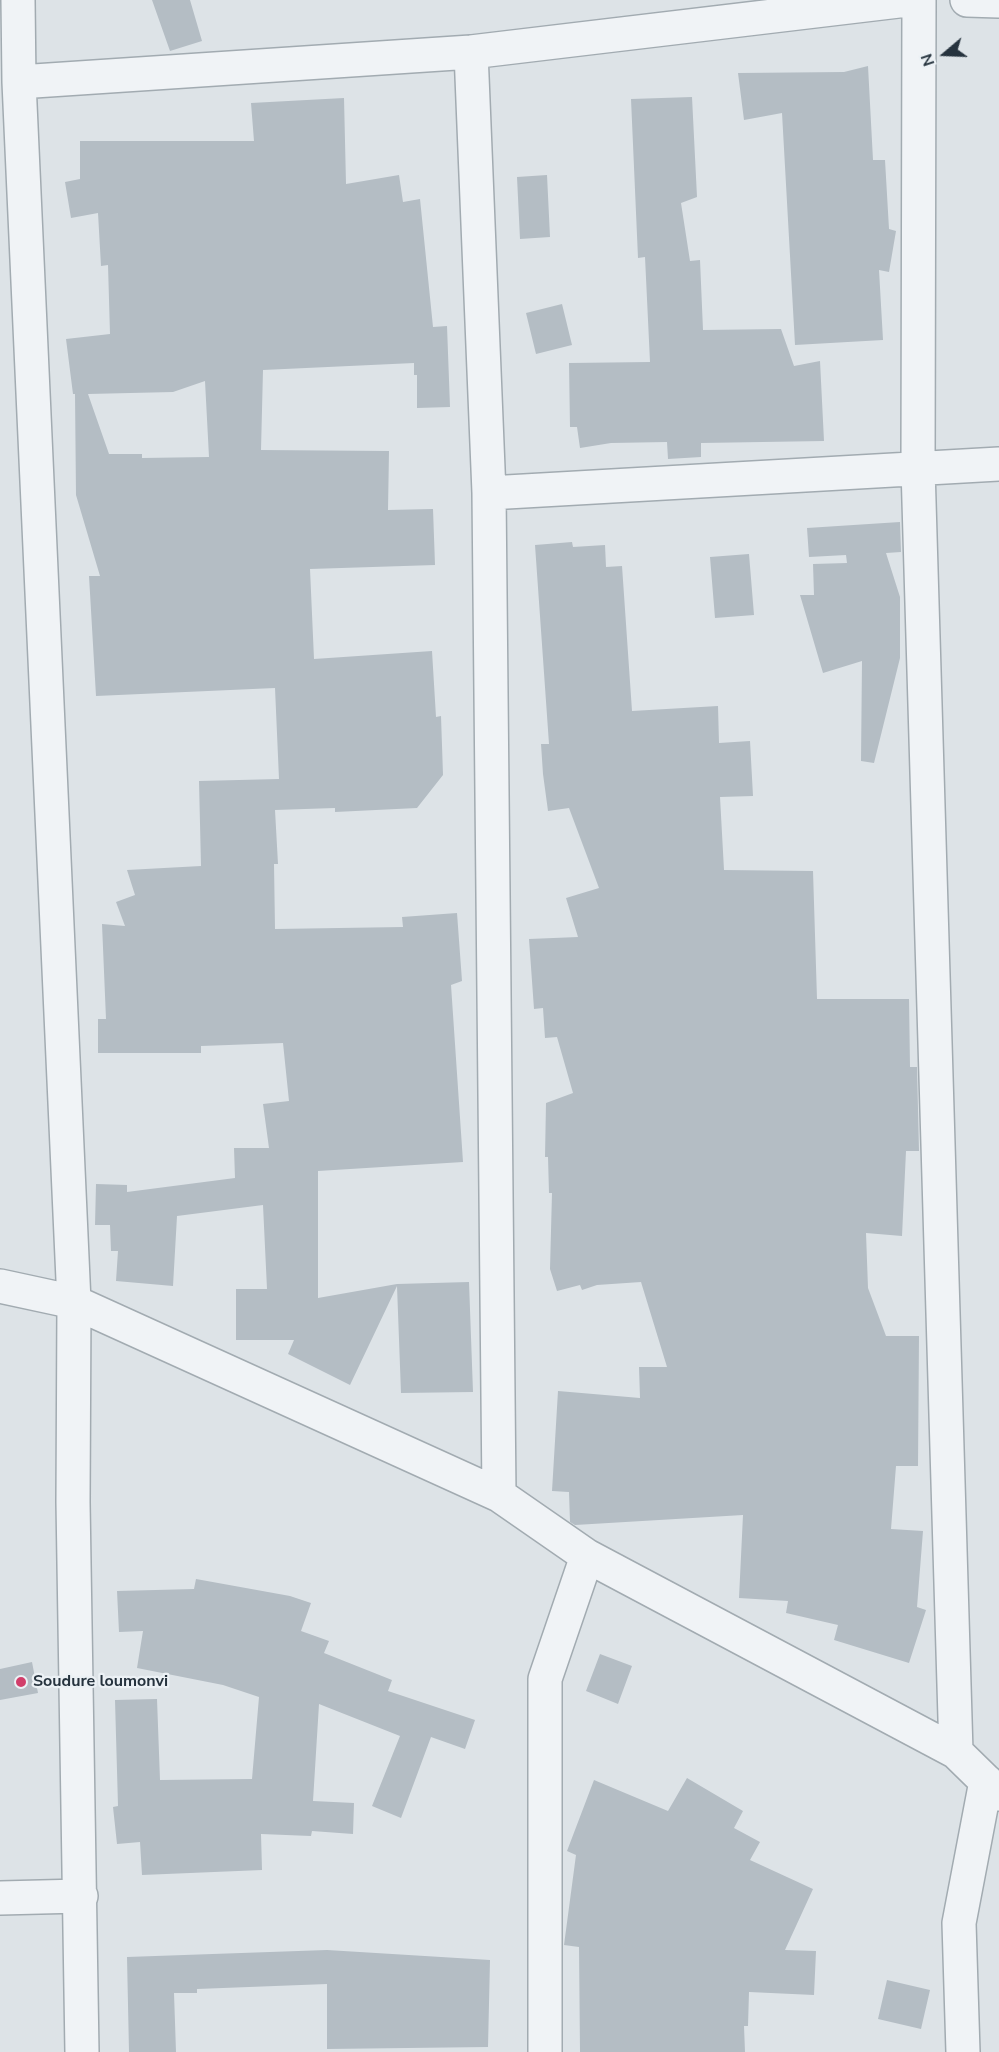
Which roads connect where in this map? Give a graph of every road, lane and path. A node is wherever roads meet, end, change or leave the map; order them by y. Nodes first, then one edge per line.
1 (18, 0) edge
2 (907, 0) edge
3 (919, 0) edge
4 (967, 0) edge
5 (999, 1) edge
6 (471, 52) junction
7 (19, 82) junction
8 (999, 464) edge
9 (918, 468) junction
10 (489, 493) junction
11 (0, 1286) edge
12 (74, 1302) junction
13 (499, 1494) junction
14 (587, 1556) junction
15 (956, 1752) junction
16 (992, 1787) edge
17 (81, 1896) junction
18 (0, 1898) edge
19 (81, 2052) edge
20 (545, 2052) edge
21 (963, 2052) edge

1 - 7 street
2 - 6 street
3 - 9 street
4 - 5 street
6 - 7 street
6 - 10 street
7 - 12 street
8 - 9 street
9 - 10 street
9 - 15 street
10 - 13 street
11 - 12 street
12 - 13 street
12 - 17 street
13 - 14 street
14 - 15 street
14 - 20 street
15 - 16 street
16 - 21 street
17 - 18 street
17 - 19 street

